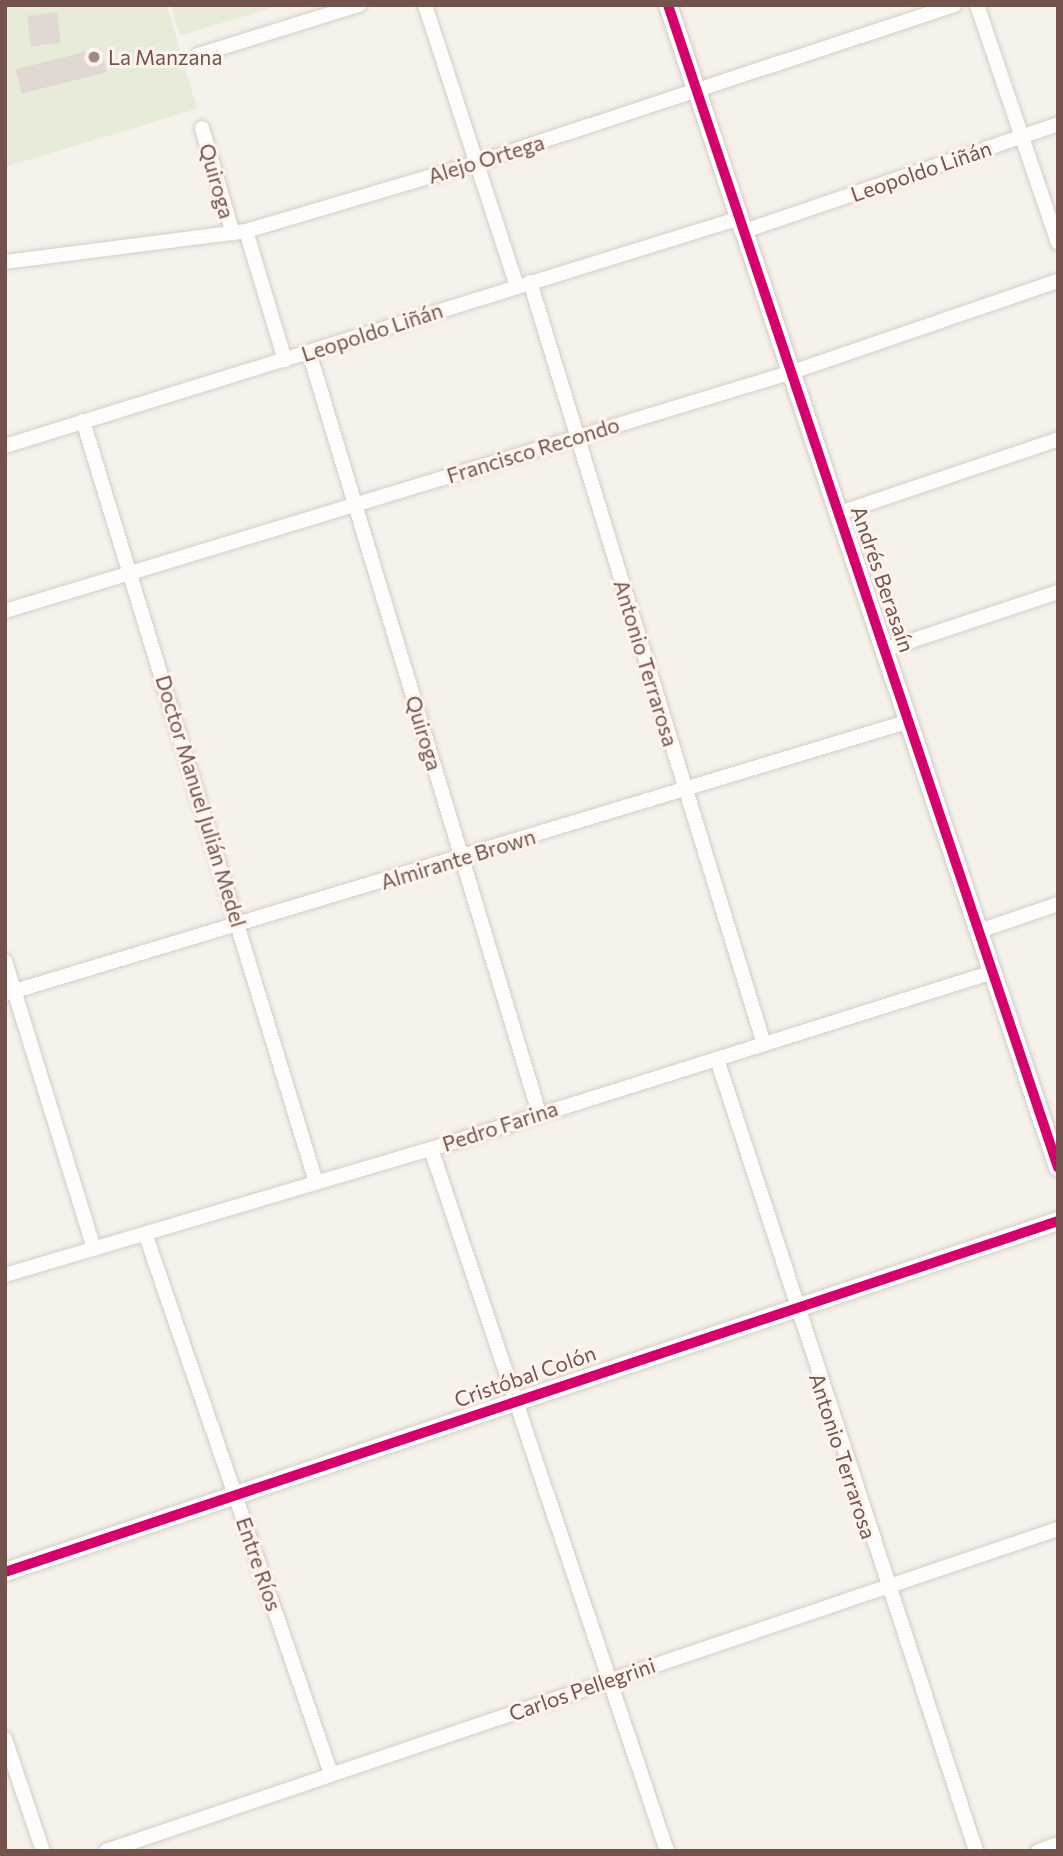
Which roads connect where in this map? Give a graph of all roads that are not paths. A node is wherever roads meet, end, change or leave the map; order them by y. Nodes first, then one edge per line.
1 (359, 5) edge
2 (425, 5) edge
3 (668, 5) edge
4 (955, 5) edge
5 (977, 5) edge
6 (198, 55) dead end
7 (697, 92) junction
8 (1058, 124) edge
9 (202, 128) dead end
10 (1021, 136) junction
11 (476, 163) junction
12 (742, 225) junction
13 (239, 233) junction
14 (1058, 243) edge
15 (5, 262) edge
16 (1058, 281) edge
17 (523, 284) junction
18 (309, 352) junction
19 (285, 360) junction
20 (792, 372) junction
21 (83, 421) junction
22 (578, 437) junction
23 (1058, 439) edge
24 (5, 446) edge
25 (355, 504) junction
26 (840, 513) junction
27 (131, 573) junction
28 (1058, 592) edge
29 (5, 611) edge
30 (887, 649) junction
31 (910, 721) junction
32 (685, 789) junction
33 (462, 859) junction
34 (1058, 904) edge
35 (240, 925) junction
36 (979, 931) junction
37 (5, 961) edge
38 (993, 972) junction
39 (10, 992) edge
40 (764, 1044) junction
41 (717, 1059) junction
42 (539, 1113) junction
43 (431, 1149) junction
44 (1058, 1167) edge
45 (316, 1182) junction
46 (1058, 1221) edge
47 (146, 1236) junction
48 (94, 1249) junction
49 (5, 1275) edge
50 (795, 1306) junction
51 (513, 1400) junction
52 (235, 1495) junction
53 (1058, 1529) edge
54 (5, 1572) edge
55 (886, 1585) junction
56 (608, 1681) junction
57 (5, 1739) edge
58 (331, 1774) junction
59 (1058, 1844) edge
60 (43, 1851) edge
61 (106, 1851) edge
62 (667, 1851) edge
63 (976, 1851) edge
64 (1038, 1851) edge

1 - 6 street
2 - 11 street, Antonio Terrarosa
3 - 7 street, Andrés Berasaín
4 - 7 street, Alejo Ortega
5 - 10 street
7 - 11 street, Alejo Ortega
7 - 12 street, Andrés Berasaín
8 - 10 street, Leopoldo Liñán
9 - 13 street, Quiroga
10 - 12 street, Leopoldo Liñán
10 - 14 street
11 - 13 street, Alejo Ortega
11 - 17 street, Antonio Terrarosa
12 - 17 street, Leopoldo Liñán
12 - 20 street, Andrés Berasaín
13 - 15 street, Alejo Ortega
13 - 19 street, Quiroga
16 - 20 street, Francisco Recondo
17 - 18 street, Leopoldo Liñán
17 - 22 street, Antonio Terrarosa
18 - 19 street, Leopoldo Liñán
18 - 25 street, Quiroga
19 - 21 street, Leopoldo Liñán
20 - 22 street, Francisco Recondo
20 - 26 street, Andrés Berasaín
21 - 24 street, Leopoldo Liñán
21 - 27 street, Doctor Manuel Julián Medel
22 - 25 street, Francisco Recondo
22 - 32 street, Antonio Terrarosa
23 - 26 street
25 - 27 street, Francisco Recondo
25 - 33 street, Quiroga
26 - 30 street, Andrés Berasaín
27 - 29 street, Francisco Recondo
27 - 35 street, Doctor Manuel Julián Medel
28 - 30 street
30 - 31 street, Andrés Berasaín
31 - 32 street, Almirante Brown
31 - 36 street, Andrés Berasaín
32 - 33 street, Almirante Brown
32 - 40 street, Antonio Terrarosa
33 - 35 street, Almirante Brown
33 - 42 street, Quiroga
34 - 36 street
35 - 39 street, Almirante Brown
35 - 45 street, Doctor Manuel Julián Medel
36 - 38 street, Andrés Berasaín
37 - 39 street
38 - 40 street, Pedro Farina
38 - 44 street, Andrés Berasaín
39 - 48 street
40 - 41 street, Pedro Farina
41 - 42 street, Pedro Farina
41 - 50 street, Antonio Terrarosa
42 - 43 street, Pedro Farina
43 - 45 street, Pedro Farina
43 - 51 street
45 - 47 street, Pedro Farina
46 - 50 street, Cristóbal Colón
47 - 48 street, Pedro Farina
47 - 52 street, Entre Ríos
48 - 49 street, Pedro Farina
50 - 51 street, Cristóbal Colón
50 - 55 street, Antonio Terrarosa
51 - 52 street, Cristóbal Colón
51 - 56 street
52 - 54 street, Cristóbal Colón
52 - 58 street, Entre Ríos
53 - 55 street, Carlos Pellegrini
55 - 56 street, Carlos Pellegrini
55 - 63 street, Antonio Terrarosa
56 - 58 street, Carlos Pellegrini
56 - 62 street
57 - 60 street
58 - 61 street, Carlos Pellegrini
59 - 64 street

